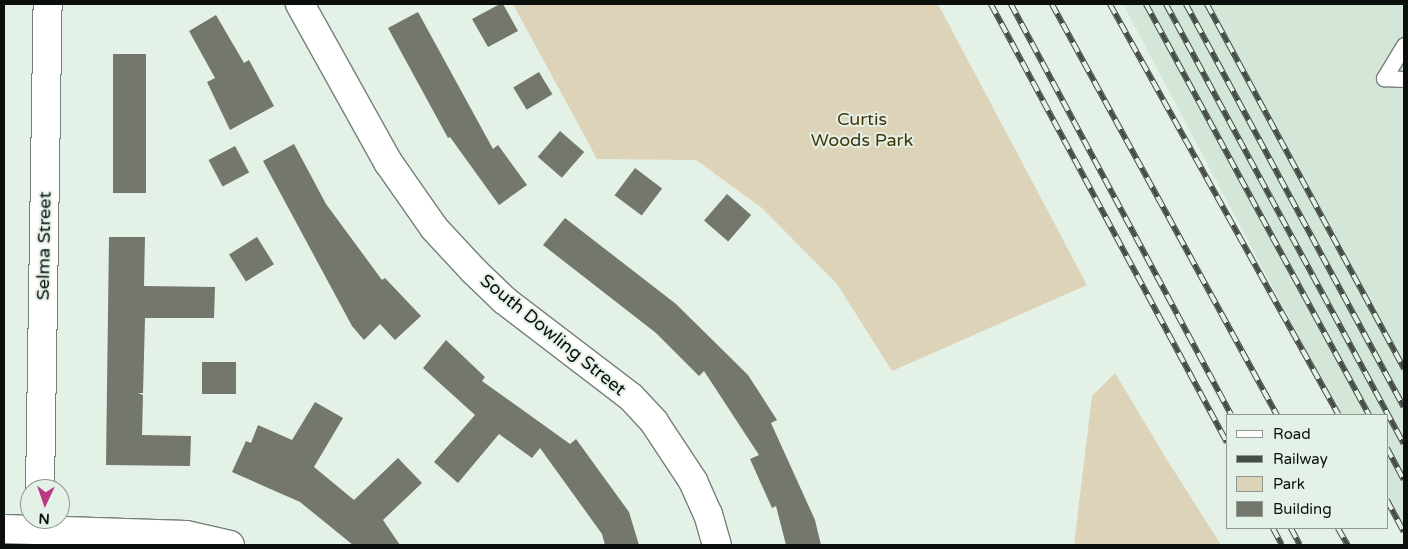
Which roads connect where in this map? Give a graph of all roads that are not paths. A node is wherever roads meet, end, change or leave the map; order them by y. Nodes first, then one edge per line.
1 (48, 4) edge
2 (300, 4) edge
3 (1404, 45) edge
4 (1404, 80) edge
5 (40, 479) edge
6 (4, 529) edge
7 (40, 531) edge
8 (230, 545) edge
9 (717, 545) edge

1 - 5 street, Selma Street
2 - 9 street, South Dowling Street
3 - 4 lane
6 - 7 street
7 - 8 street

